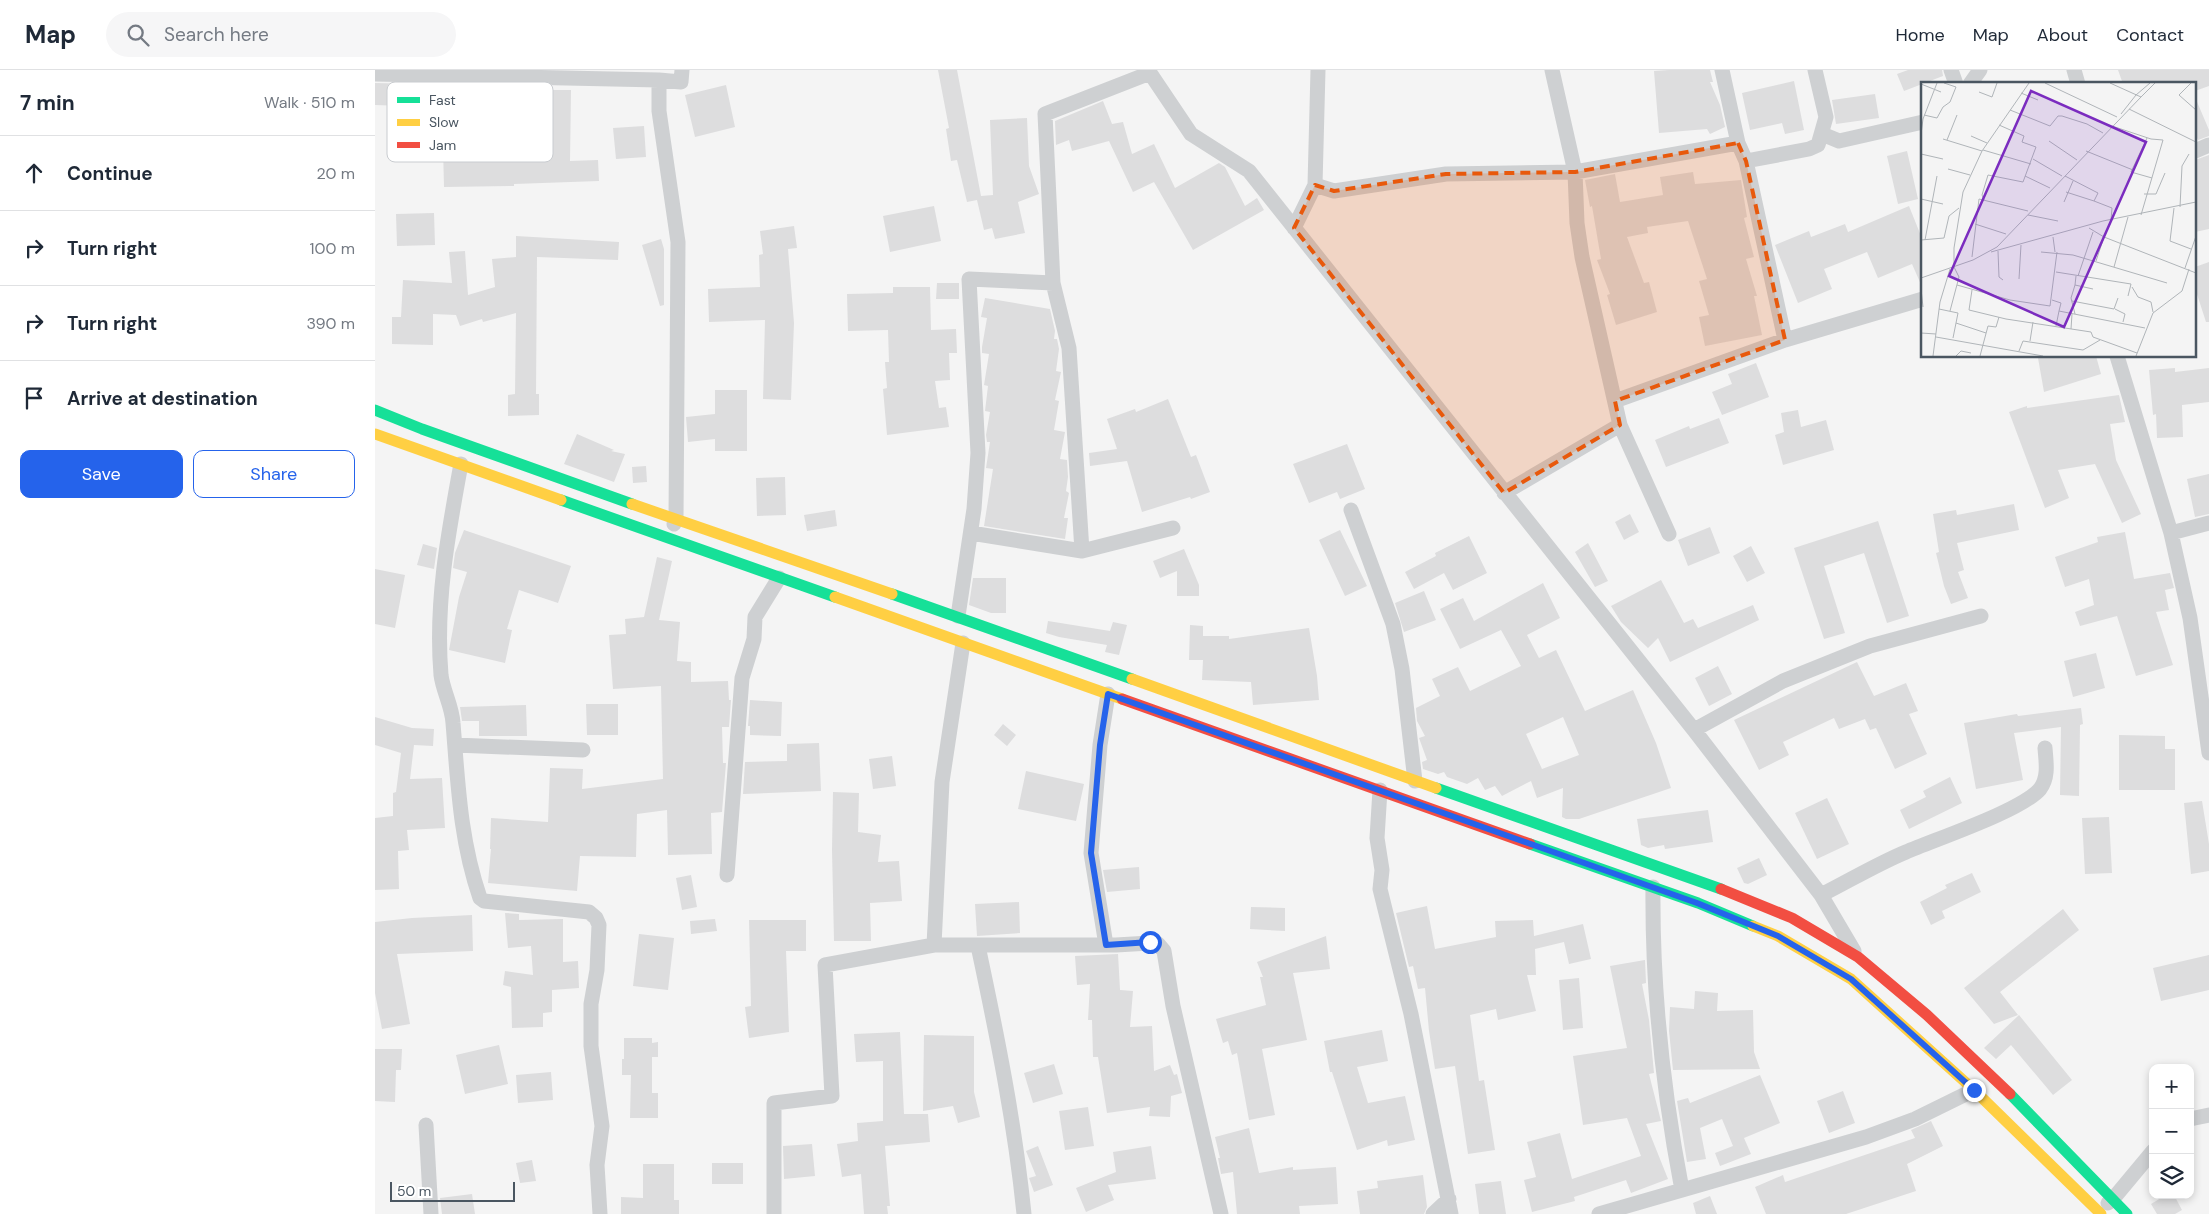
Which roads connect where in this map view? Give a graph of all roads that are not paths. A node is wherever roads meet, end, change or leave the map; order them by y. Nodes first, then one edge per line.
1 (682, 70) edge
2 (1318, 70) edge
3 (1552, 70) edge
4 (1721, 70) edge
5 (1815, 70) edge
6 (1951, 70) edge
7 (1980, 70) edge
8 (1149, 71) edge
9 (375, 74) edge
10 (659, 80) junction
11 (1955, 82) edge
12 (1971, 82) edge
13 (1921, 122) edge
14 (1822, 134) junction
15 (1738, 143) junction
16 (2209, 145) edge
17 (2197, 150) edge
18 (1746, 161) junction
19 (1575, 172) junction
20 (1315, 184) junction
21 (1294, 228) junction
22 (1053, 283) junction
23 (1921, 300) edge
24 (1785, 340) junction
25 (2118, 358) edge
26 (1615, 401) junction
27 (375, 410) edge
28 (1620, 425) junction
29 (375, 434) edge
30 (461, 464) junction
31 (1504, 493) junction
32 (1351, 510) dead end
33 (676, 519) junction
34 (2209, 523) edge
35 (1173, 528) dead end
36 (971, 533) junction
37 (2171, 533) junction
38 (1669, 534) dead end
39 (669, 538) junction
40 (1082, 551) junction
41 (779, 578) junction
42 (958, 616) junction
43 (1981, 616) dead end
44 (963, 643) junction
45 (1108, 694) junction
46 (1693, 730) junction
47 (455, 745) junction
48 (2045, 748) dead end
49 (583, 750) dead end
50 (2209, 753) edge
51 (1415, 781) junction
52 (1380, 790) junction
53 (727, 875) dead end
54 (1653, 887) junction
55 (1821, 895) junction
56 (934, 945) junction
57 (1106, 945) junction
58 (978, 946) junction
59 (1858, 957) junction
60 (1851, 979) junction
61 (1974, 1090) junction
62 (2209, 1115) edge
63 (2194, 1118) edge
64 (426, 1124) dead end
65 (2150, 1154) edge
66 (1682, 1190) junction
67 (1449, 1199) junction
68 (2113, 1199) junction
69 (2094, 1213) edge
70 (431, 1214) edge
71 (600, 1214) edge
72 (774, 1214) edge
73 (1024, 1214) edge
74 (1221, 1214) edge
75 (1433, 1214) edge
76 (1451, 1214) edge
77 (1599, 1214) edge
78 (2127, 1214) edge

1 - 10 street
2 - 20 street
3 - 19 street
4 - 15 street
5 - 14 street
6 - 11 street
7 - 12 street
8 - 21 street
8 - 22 street
9 - 10 street
10 - 33 street
13 - 14 street
14 - 18 street
15 - 18 street
15 - 19 street
16 - 17 street
18 - 24 street
19 - 20 street
19 - 26 street
20 - 21 street
21 - 31 street
22 - 36 street
22 - 40 street
23 - 24 street
24 - 26 street
25 - 37 street
26 - 28 street
27 - 33 main road
28 - 31 street
28 - 38 street
29 - 30 main road
30 - 39 main road
30 - 47 street
31 - 46 street
32 - 51 street
33 - 39 street
33 - 42 main road
34 - 37 street
35 - 40 street
36 - 40 street
36 - 42 street
37 - 50 street
39 - 41 main road
41 - 44 main road
41 - 53 street
42 - 51 main road
43 - 46 street
44 - 45 main road
44 - 56 street
45 - 52 main road
45 - 57 street
46 - 55 street
47 - 49 street
47 - 71 street
48 - 55 street
51 - 59 main road
52 - 54 main road
52 - 67 street
54 - 60 main road
54 - 66 street
55 - 59 street
56 - 58 street
56 - 72 street
57 - 58 street
57 - 74 street
58 - 73 street
59 - 60 street
59 - 68 main road
60 - 61 main road
61 - 66 street
61 - 69 main road
62 - 63 street
64 - 70 street
65 - 68 street
66 - 77 street
67 - 75 street
67 - 76 street
68 - 69 street
68 - 78 main road

